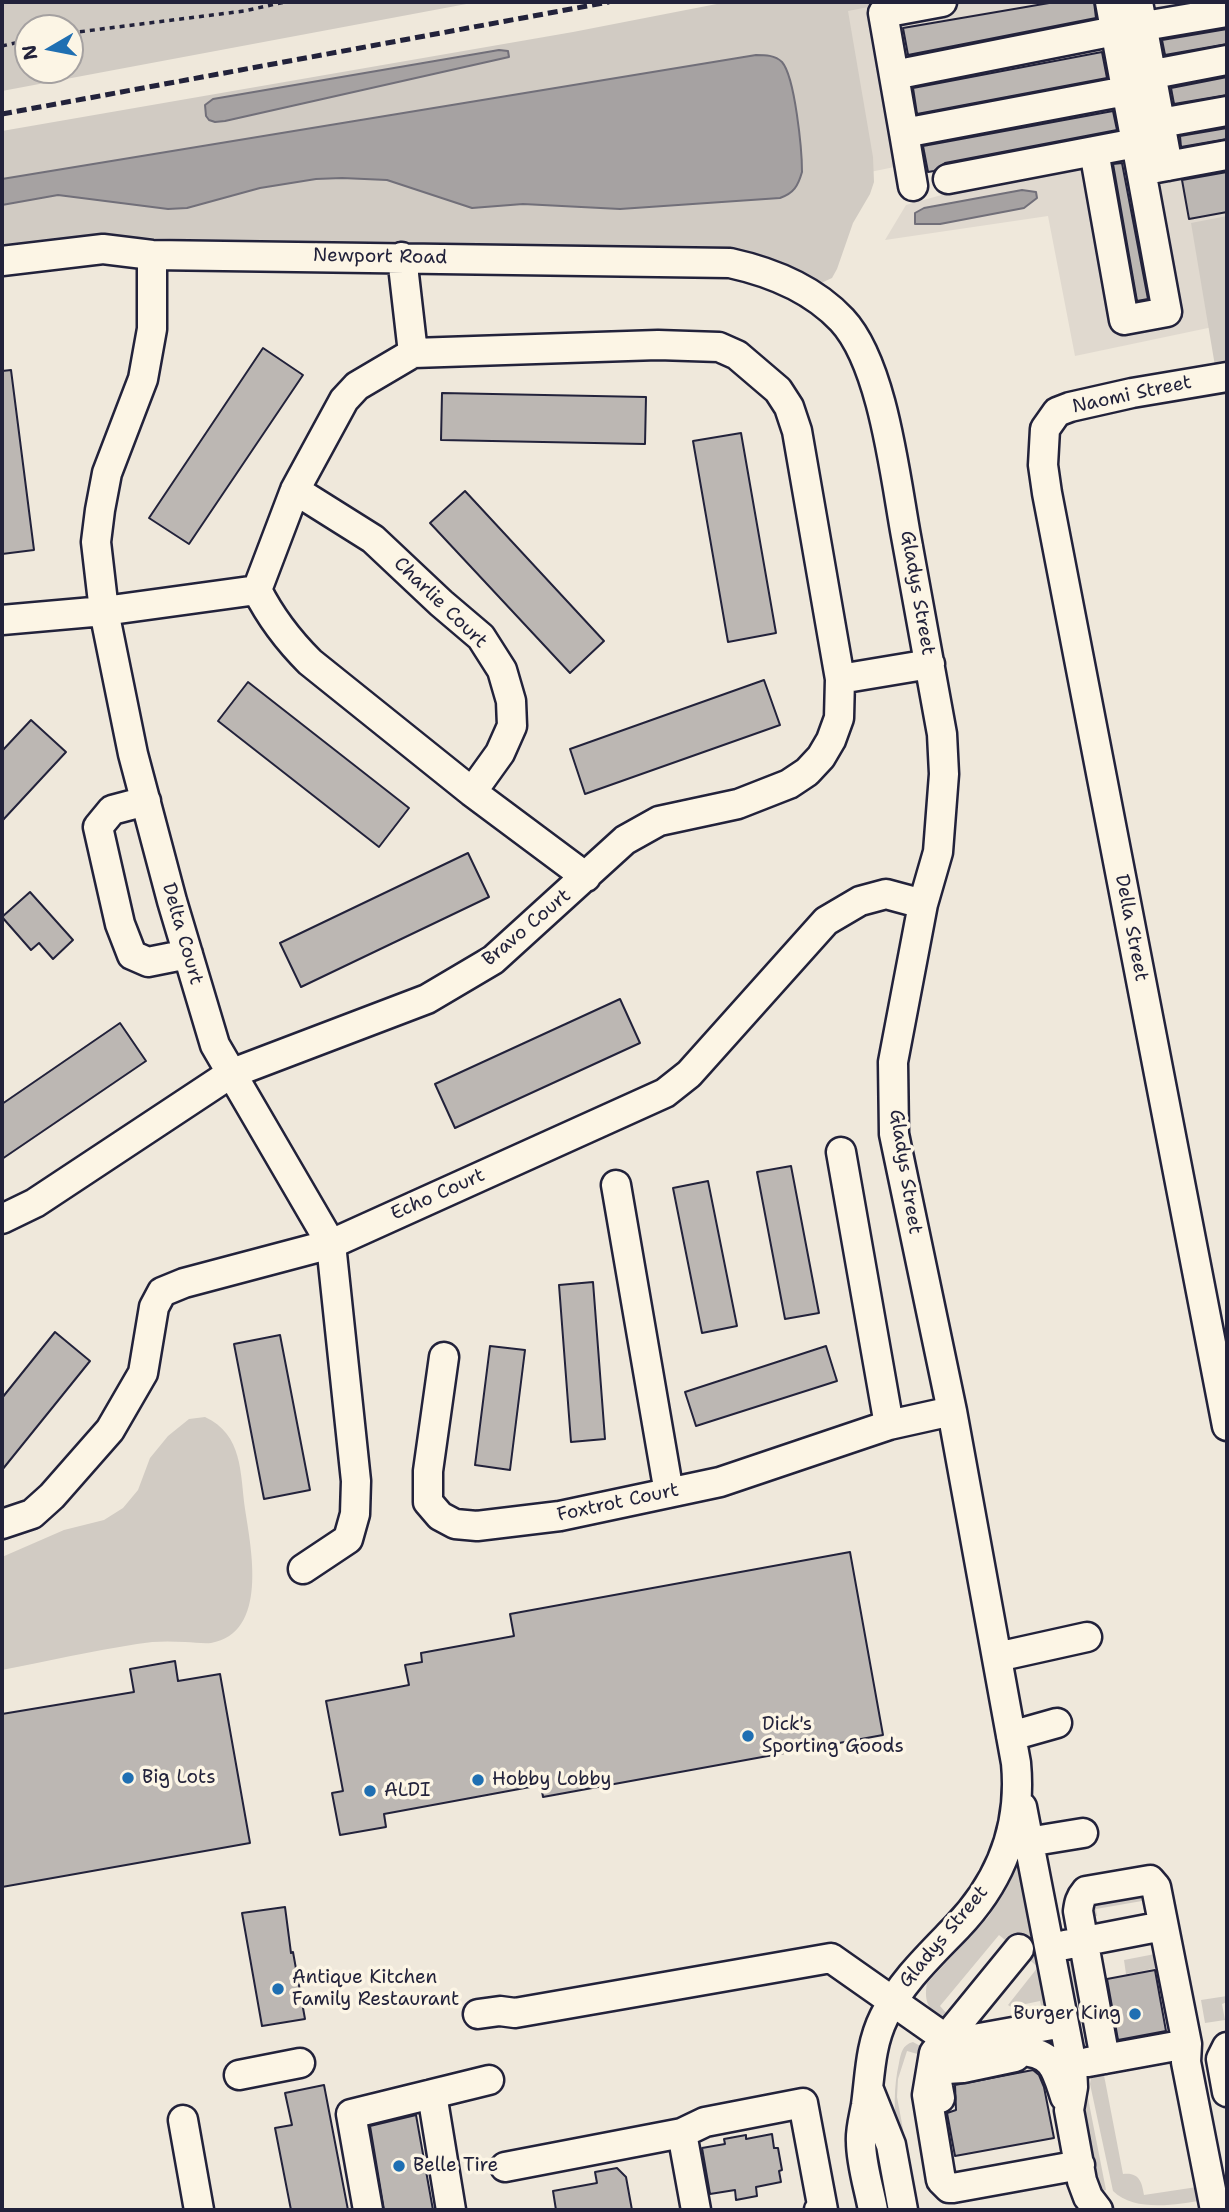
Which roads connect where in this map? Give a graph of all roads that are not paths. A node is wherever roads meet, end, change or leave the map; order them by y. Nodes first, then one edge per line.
1 (942, 2) edge
2 (1110, 2) edge
3 (1227, 12) edge
4 (1132, 20) edge
5 (1227, 60) edge
6 (894, 75) junction
7 (1134, 82) junction
8 (1227, 111) edge
9 (1160, 123) junction
10 (904, 133) junction
11 (1134, 136) junction
12 (1094, 151) junction
13 (1227, 155) edge
14 (1154, 168) junction
15 (948, 179) dead end
16 (914, 186) dead end
17 (152, 255) junction
18 (402, 257) junction
19 (2, 261) edge
20 (759, 270) joint
21 (413, 353) junction
22 (1227, 377) edge
23 (1045, 429) joint
24 (295, 490) junction
25 (257, 590) junction
26 (104, 611) junction
27 (2, 620) edge
28 (930, 664) junction
29 (840, 679) junction
30 (472, 792) junction
31 (146, 802) junction
32 (586, 877) junction
33 (923, 904) junction
34 (188, 954) junction
35 (230, 1074) junction
36 (841, 1152) dead end
37 (616, 1185) dead end
38 (2, 1219) edge
39 (331, 1244) junction
40 (444, 1357) dead end
41 (952, 1411) junction
42 (889, 1424) junction
43 (1227, 1426) edge
44 (669, 1493) junction
45 (2, 1524) edge
46 (303, 1569) dead end
47 (1087, 1637) dead end
48 (997, 1657) junction
49 (1057, 1723) dead end
50 (1011, 1737) junction
51 (1018, 1790) junction
52 (1083, 1833) dead end
53 (1028, 1842) junction
54 (1159, 1927) junction
55 (1087, 1941) junction
56 (1049, 1948) junction
57 (1019, 1949) dead end
58 (892, 2002) junction
59 (478, 2014) dead end
60 (1063, 2023) junction
61 (946, 2039) junction
62 (1182, 2045) junction
63 (1227, 2047) edge
64 (1103, 2050) junction
65 (300, 2063) dead end
66 (1072, 2065) junction
67 (239, 2075) dead end
68 (489, 2080) dead end
69 (868, 2087) junction
70 (1227, 2092) edge
71 (432, 2094) junction
72 (1069, 2110) junction
73 (183, 2120) dead end
74 (682, 2133) junction
75 (937, 2157) junction
76 (1080, 2165) junction
77 (505, 2167) dead end
78 (199, 2210) edge
79 (368, 2210) edge
80 (451, 2210) edge
81 (696, 2210) edge
82 (819, 2210) edge
83 (873, 2210) edge
84 (903, 2210) edge
85 (1098, 2210) edge
86 (1215, 2210) edge

1 - 6 street
2 - 4 street
3 - 4 street
4 - 6 street
4 - 7 street
5 - 7 street
6 - 10 street
7 - 9 street
7 - 10 street
7 - 11 street
8 - 9 street
9 - 11 street
9 - 14 street
10 - 16 street
11 - 12 street
11 - 14 street
12 - 14 street
12 - 15 street
13 - 14 street
17 - 18 street, Newport Road
17 - 19 street, Newport Road
17 - 26 street, Delta Court
18 - 20 street, Newport Road
18 - 21 street
20 - 28 street, Gladys Street
21 - 24 street
21 - 29 street
22 - 23 street, Naomi Street
23 - 43 street, Della Street
24 - 25 street
24 - 30 street, Charlie Court
25 - 26 street
25 - 30 street
26 - 27 street
26 - 31 street, Delta Court
28 - 29 street
28 - 33 street, Gladys Street
29 - 32 street, Bravo Court
30 - 32 street
31 - 34 street, Delta Court
31 - 34 street
32 - 35 street, Bravo Court
33 - 39 street, Echo Court
33 - 41 street, Gladys Street
34 - 35 street, Delta Court
35 - 38 street, Bravo Court
35 - 39 street, Delta Court
36 - 42 street
37 - 44 street
39 - 45 street, Echo Court
39 - 46 street, Delta Court
40 - 44 street, Foxtrot Court
41 - 42 street, Foxtrot Court
41 - 48 street, Gladys Street
42 - 44 street, Foxtrot Court
47 - 48 street
48 - 50 street, Gladys Street
49 - 50 street
50 - 51 street, Gladys Street
51 - 53 street
51 - 58 street, Gladys Street
52 - 53 street
53 - 56 street
54 - 55 street
54 - 55 street
54 - 62 street
55 - 56 street
55 - 64 street
56 - 60 street
57 - 61 street
58 - 59 street
58 - 61 street
58 - 69 street, Gladys Street
60 - 61 street
60 - 66 street
61 - 75 street
62 - 64 street
62 - 86 street
63 - 70 street
64 - 66 street
65 - 67 street
66 - 72 street
68 - 71 street
69 - 83 street, Gladys Street
69 - 84 street
71 - 79 street
71 - 80 street
72 - 75 street
72 - 76 street
73 - 78 street
74 - 77 street
74 - 81 street
74 - 82 street
75 - 76 street
76 - 85 street

